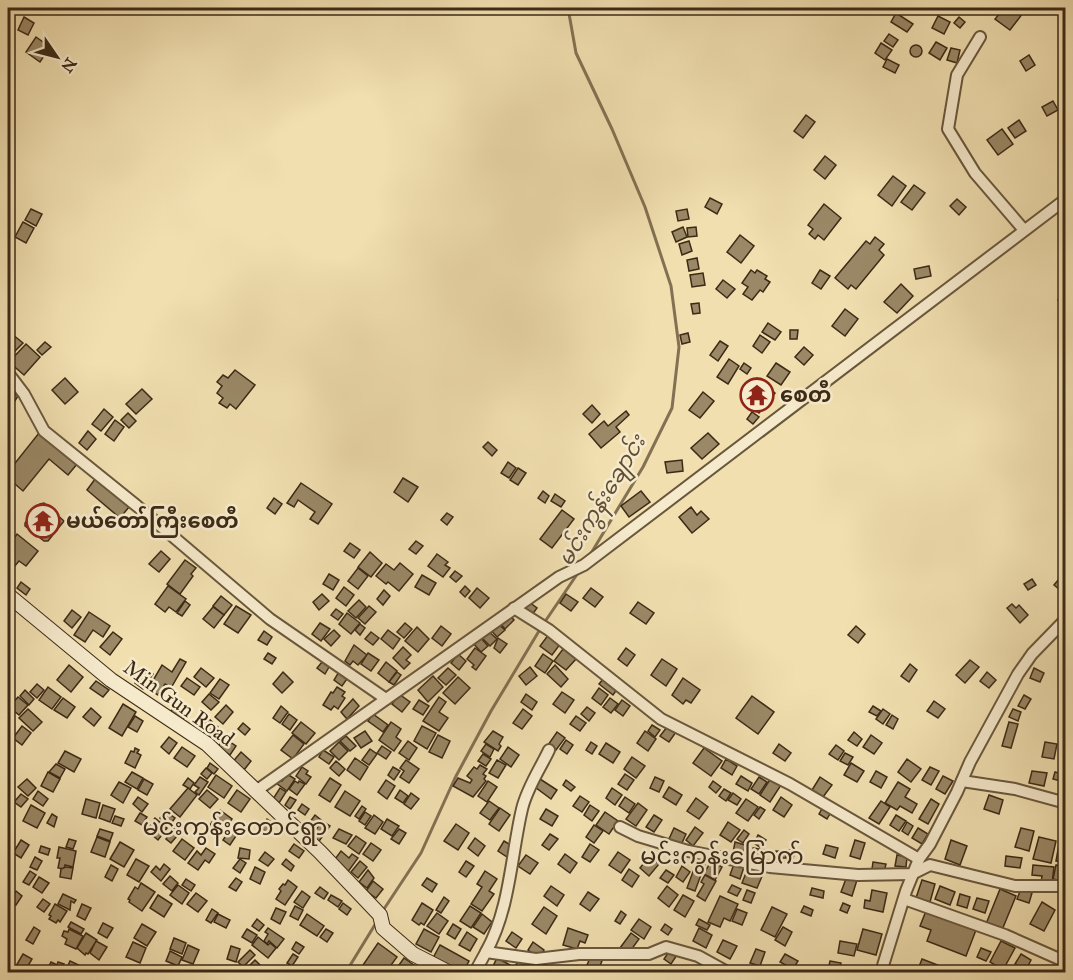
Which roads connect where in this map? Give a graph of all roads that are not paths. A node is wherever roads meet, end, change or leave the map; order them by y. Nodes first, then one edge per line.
1 (980, 37) dead end
2 (1065, 199) edge
3 (1024, 230) junction
4 (8, 373) edge
5 (8, 595) edge
6 (514, 608) junction
7 (1065, 619) edge
8 (386, 699) junction
9 (549, 750) dead end
10 (962, 781) junction
11 (256, 790) junction
12 (1065, 803) edge
13 (620, 827) dead end
14 (919, 859) junction
15 (912, 874) junction
16 (1065, 886) edge
17 (903, 899) junction
18 (486, 952) junction
19 (1065, 962) edge
20 (448, 972) edge
21 (475, 972) edge
22 (727, 972) edge
23 (881, 972) edge

1 - 3 street
2 - 3 street
3 - 6 street
4 - 8 street
5 - 11 street, Min Gun Road
6 - 8 street
6 - 14 street
7 - 10 street
8 - 11 street
9 - 18 street
10 - 12 street
10 - 14 street
11 - 20 street, Min Gun Road
13 - 15 street
14 - 15 street
15 - 16 street
15 - 17 street
17 - 19 street
17 - 23 street
18 - 21 street
18 - 22 street

